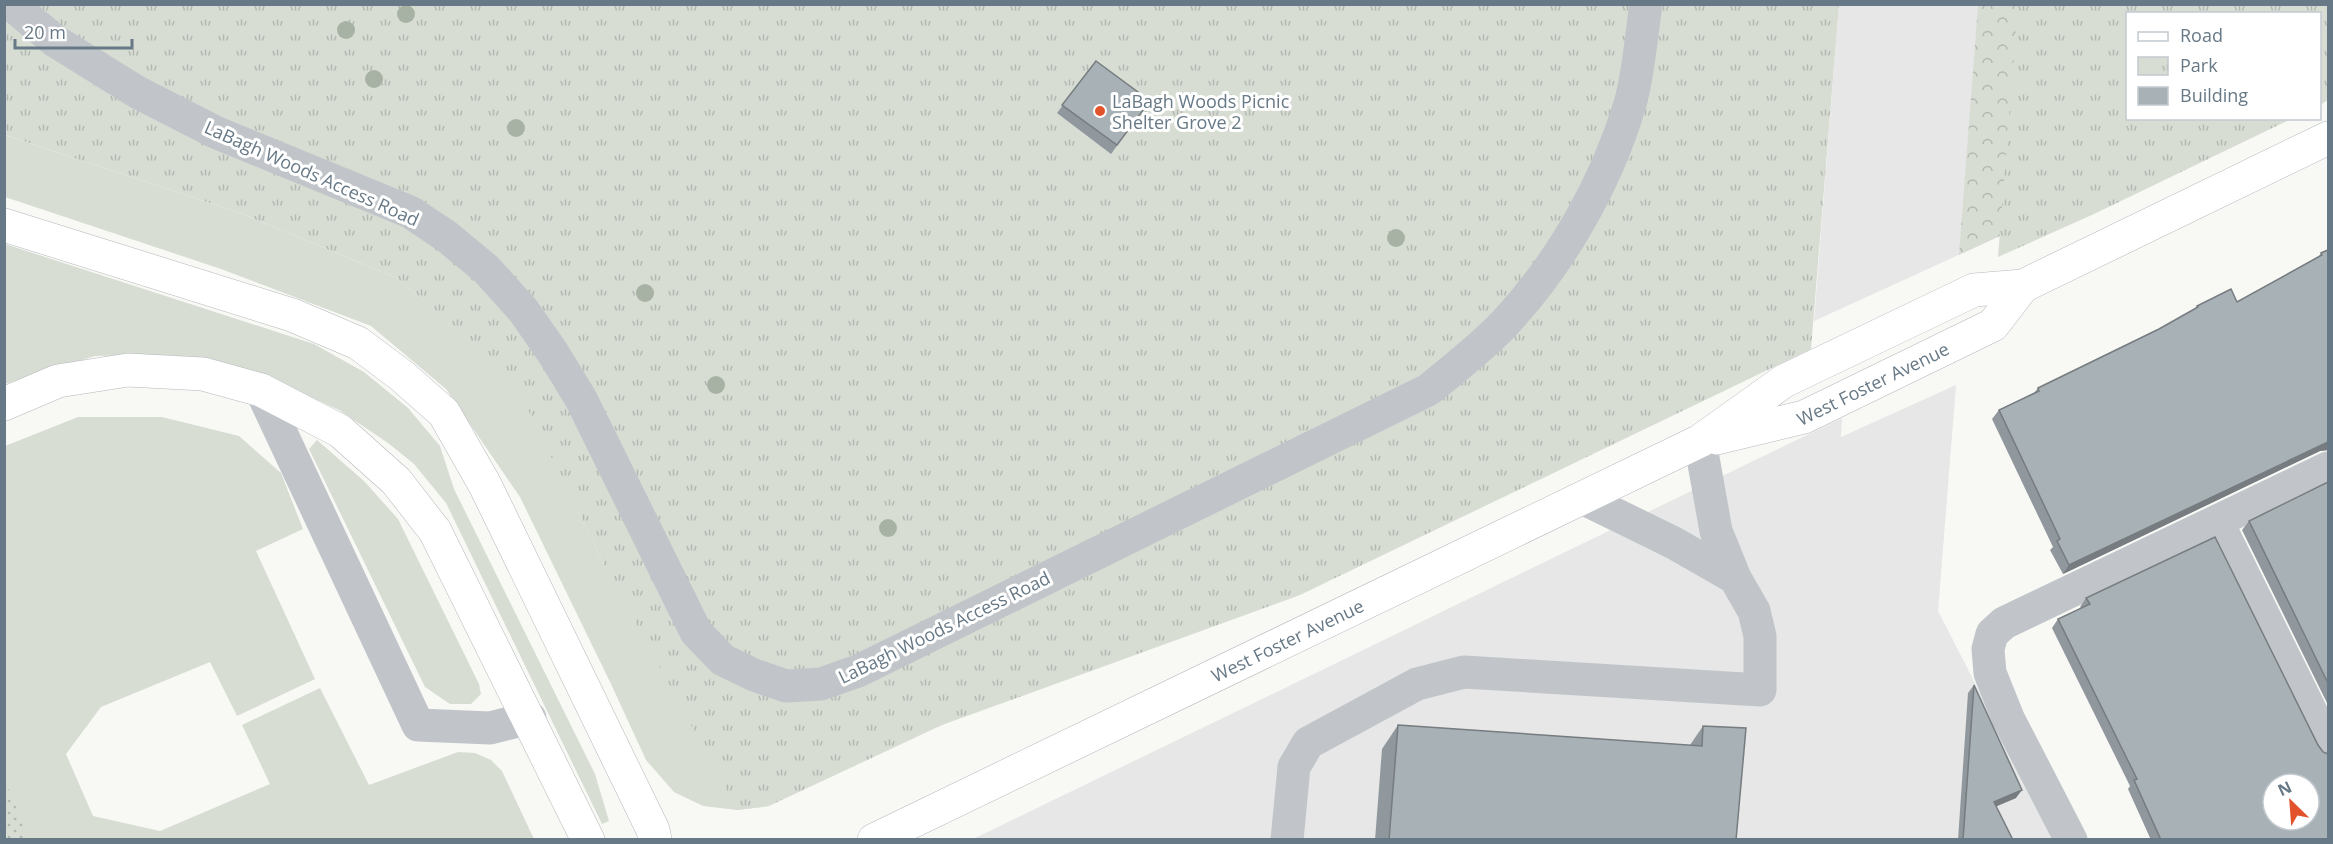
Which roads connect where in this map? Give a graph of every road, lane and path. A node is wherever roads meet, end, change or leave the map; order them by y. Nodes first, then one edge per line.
1 (11, 4) edge
2 (1646, 4) edge
3 (2328, 138) edge
4 (4, 225) edge
5 (261, 390) junction
6 (4, 404) edge
7 (1700, 441) junction
8 (2328, 468) edge
9 (1582, 498) junction
10 (2217, 521) junction
11 (1735, 578) junction
12 (530, 718) junction
13 (2328, 746) edge
14 (588, 840) edge
15 (655, 840) edge
16 (874, 840) edge
17 (1287, 840) edge
18 (2071, 840) edge

1 - 2 street, LaBagh Woods Access Road
3 - 7 main road, West Foster Avenue
4 - 15 main road
5 - 6 main road
5 - 12 main road
5 - 12 street
7 - 9 main road, West Foster Avenue
7 - 11 street
8 - 10 street
9 - 11 street
9 - 16 main road, West Foster Avenue
10 - 13 street
10 - 18 street
11 - 17 street
12 - 14 main road

